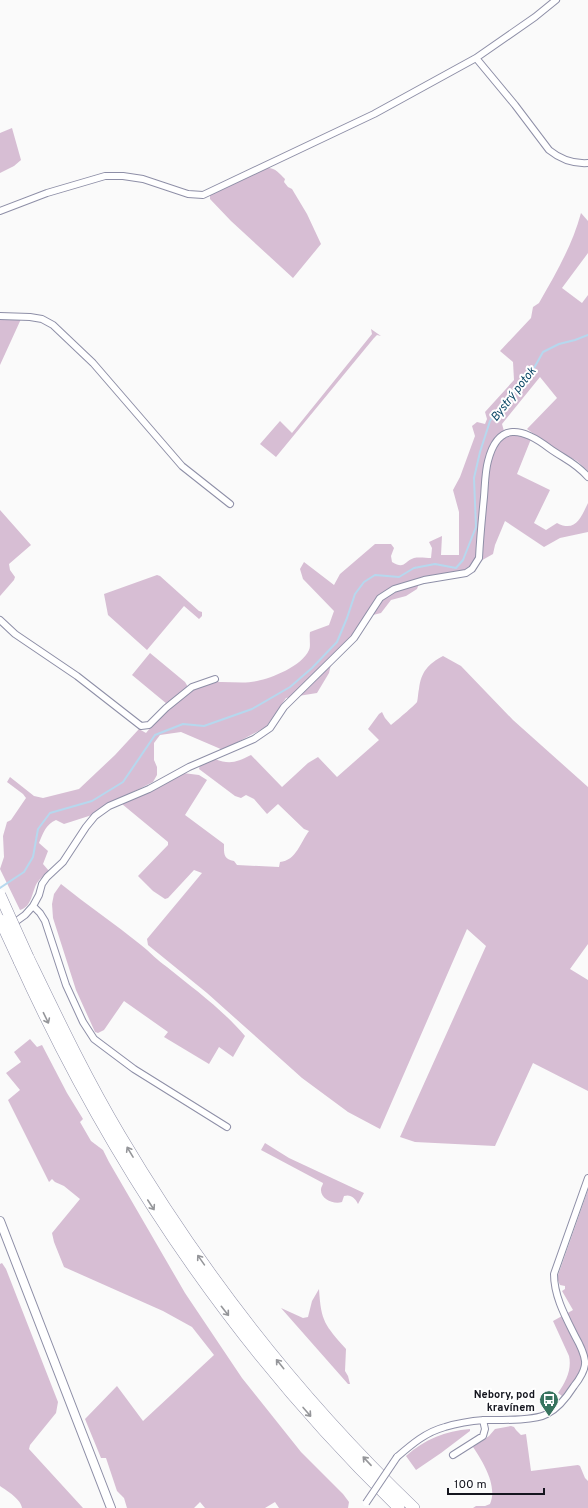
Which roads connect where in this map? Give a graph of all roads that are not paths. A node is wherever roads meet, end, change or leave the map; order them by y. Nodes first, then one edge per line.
1 (556, 0) edge
2 (476, 58) junction
3 (588, 163) edge
4 (0, 211) edge
5 (0, 316) edge
6 (588, 477) edge
7 (230, 504) dead end
8 (0, 620) edge
9 (216, 679) dead end
10 (0, 895) edge
11 (33, 906) junction
12 (0, 920) edge
13 (0, 930) edge
14 (23, 959) junction
15 (227, 1127) dead end
16 (588, 1178) edge
17 (0, 1221) edge
18 (587, 1362) edge
19 (483, 1420) junction
20 (454, 1455) dead end
21 (365, 1505) edge
22 (111, 1508) edge
23 (399, 1508) edge
24 (414, 1508) edge

1 - 2 street
2 - 3 street
2 - 4 street
5 - 7 street
6 - 11 street
8 - 9 street
10 - 14 highway, bridge
11 - 13 street
11 - 15 street
12 - 14 highway, bridge
14 -> 23 highway
24 -> 14 highway
16 - 18 street
17 - 22 main road
18 - 19 street
19 - 20 street
19 - 21 street, bridge

